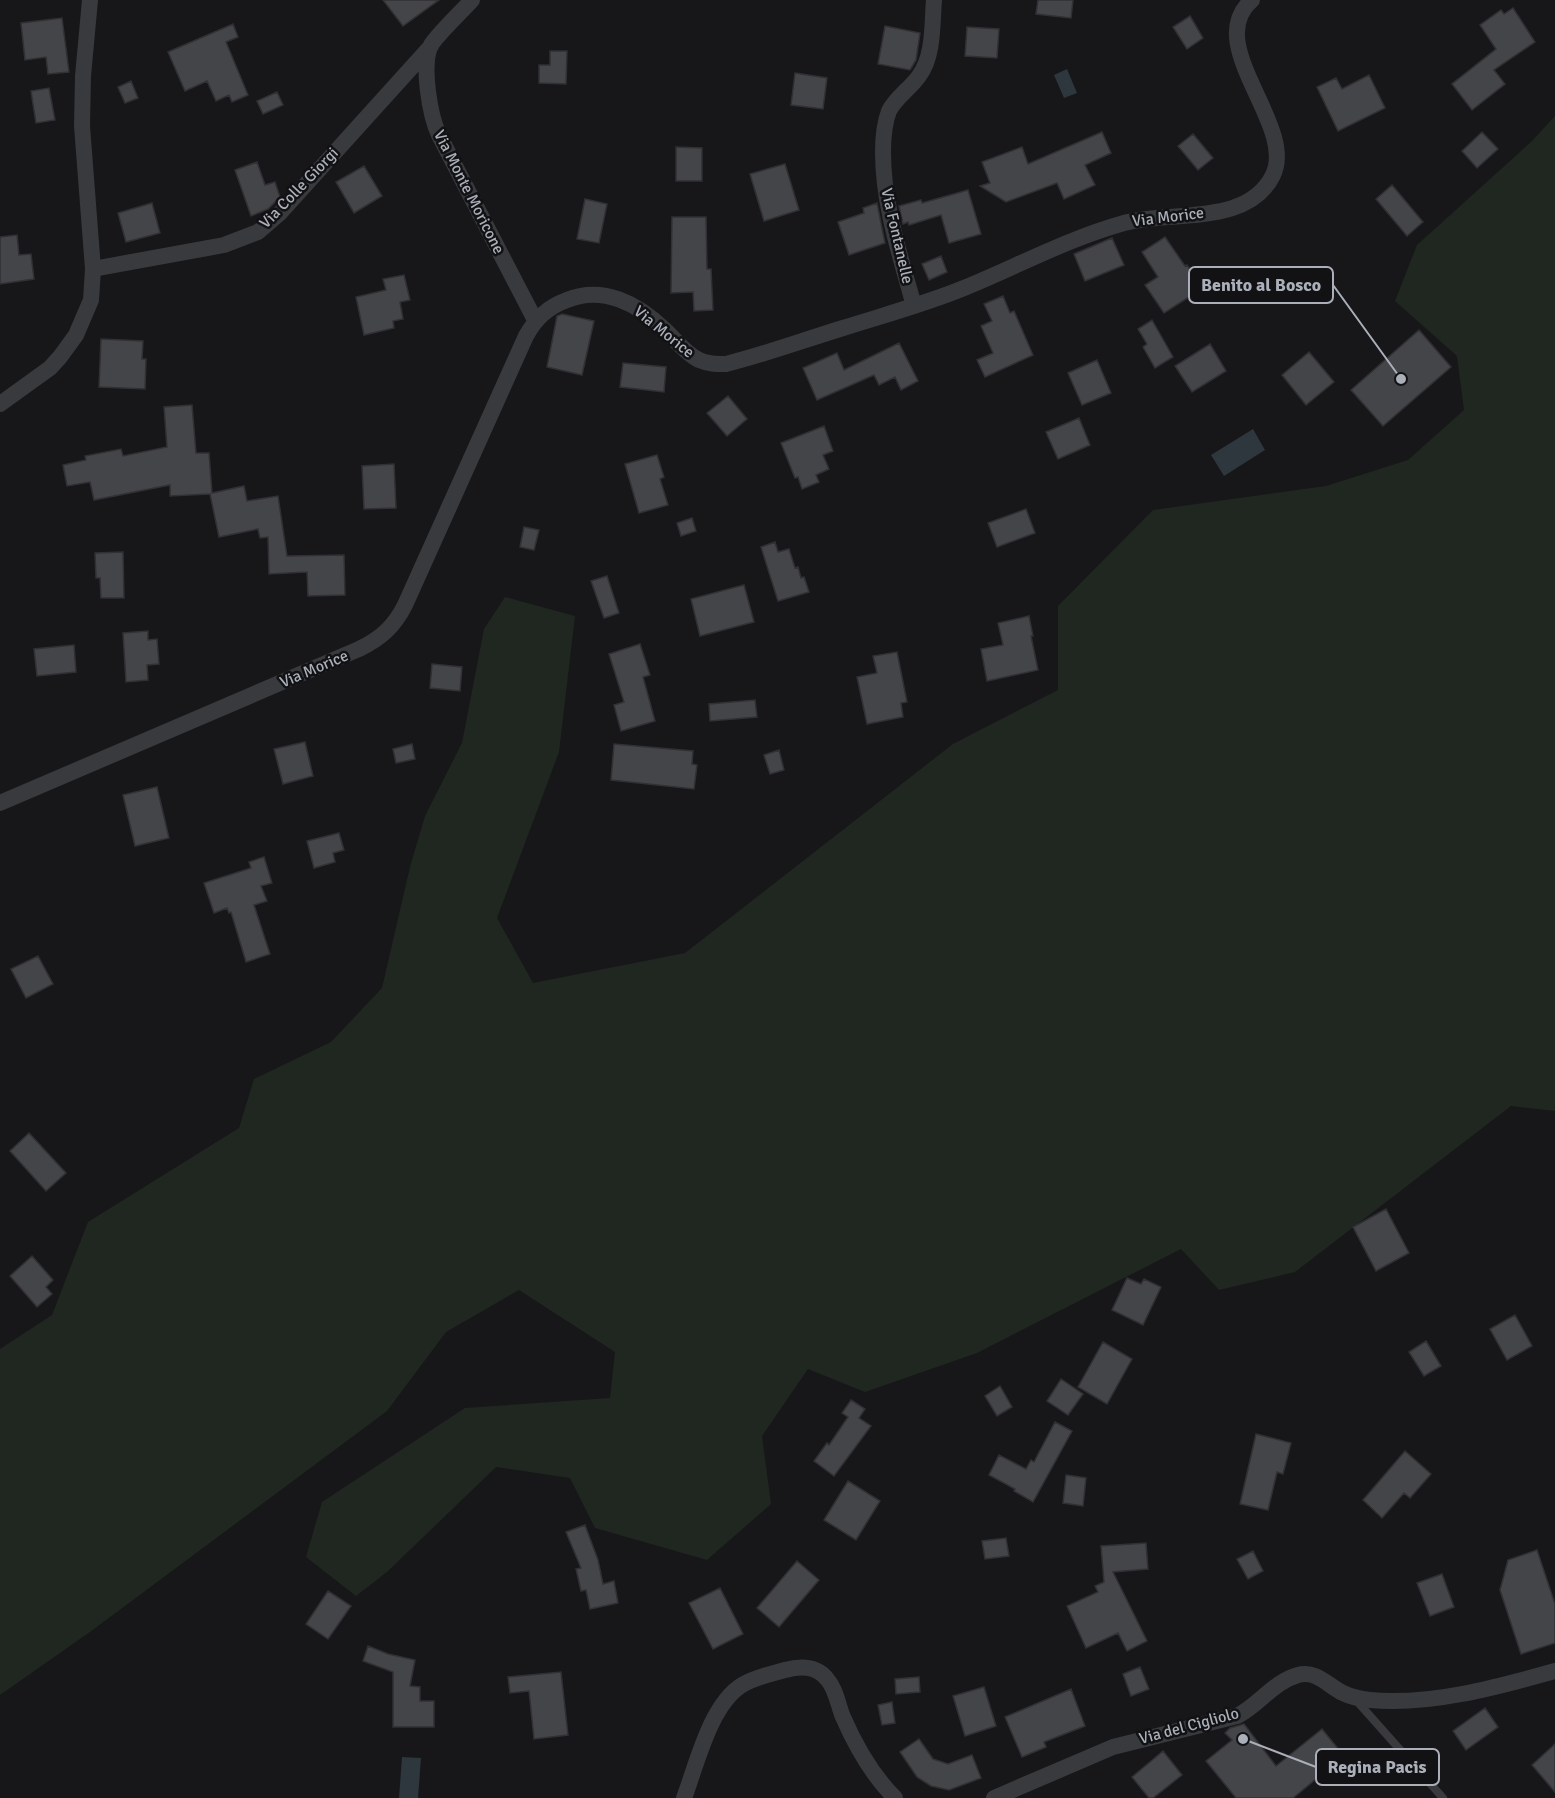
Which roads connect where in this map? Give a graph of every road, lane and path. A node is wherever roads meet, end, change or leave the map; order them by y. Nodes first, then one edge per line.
1 (90, 0) edge
2 (472, 0) edge
3 (934, 0) edge
4 (1252, 0) edge
5 (431, 46) junction
6 (93, 269) junction
7 (914, 306) junction
8 (535, 320) junction
9 (0, 404) edge
10 (0, 803) edge
11 (1555, 1671) edge
12 (1353, 1697) junction
13 (684, 1798) edge
14 (895, 1798) edge
15 (994, 1798) edge
16 (1443, 1798) edge

1 - 6 street
2 - 5 street
3 - 7 street, Via Fontanelle
4 - 7 street, Via Morice
5 - 6 street, Via Colle Giorgi
5 - 8 street, Via Monte Moricone
6 - 9 street
7 - 8 street, Via Morice
8 - 10 street, Via Morice
11 - 12 street, Via del Cigliolo
12 - 15 street, Via del Cigliolo
12 - 16 lane
13 - 14 street

